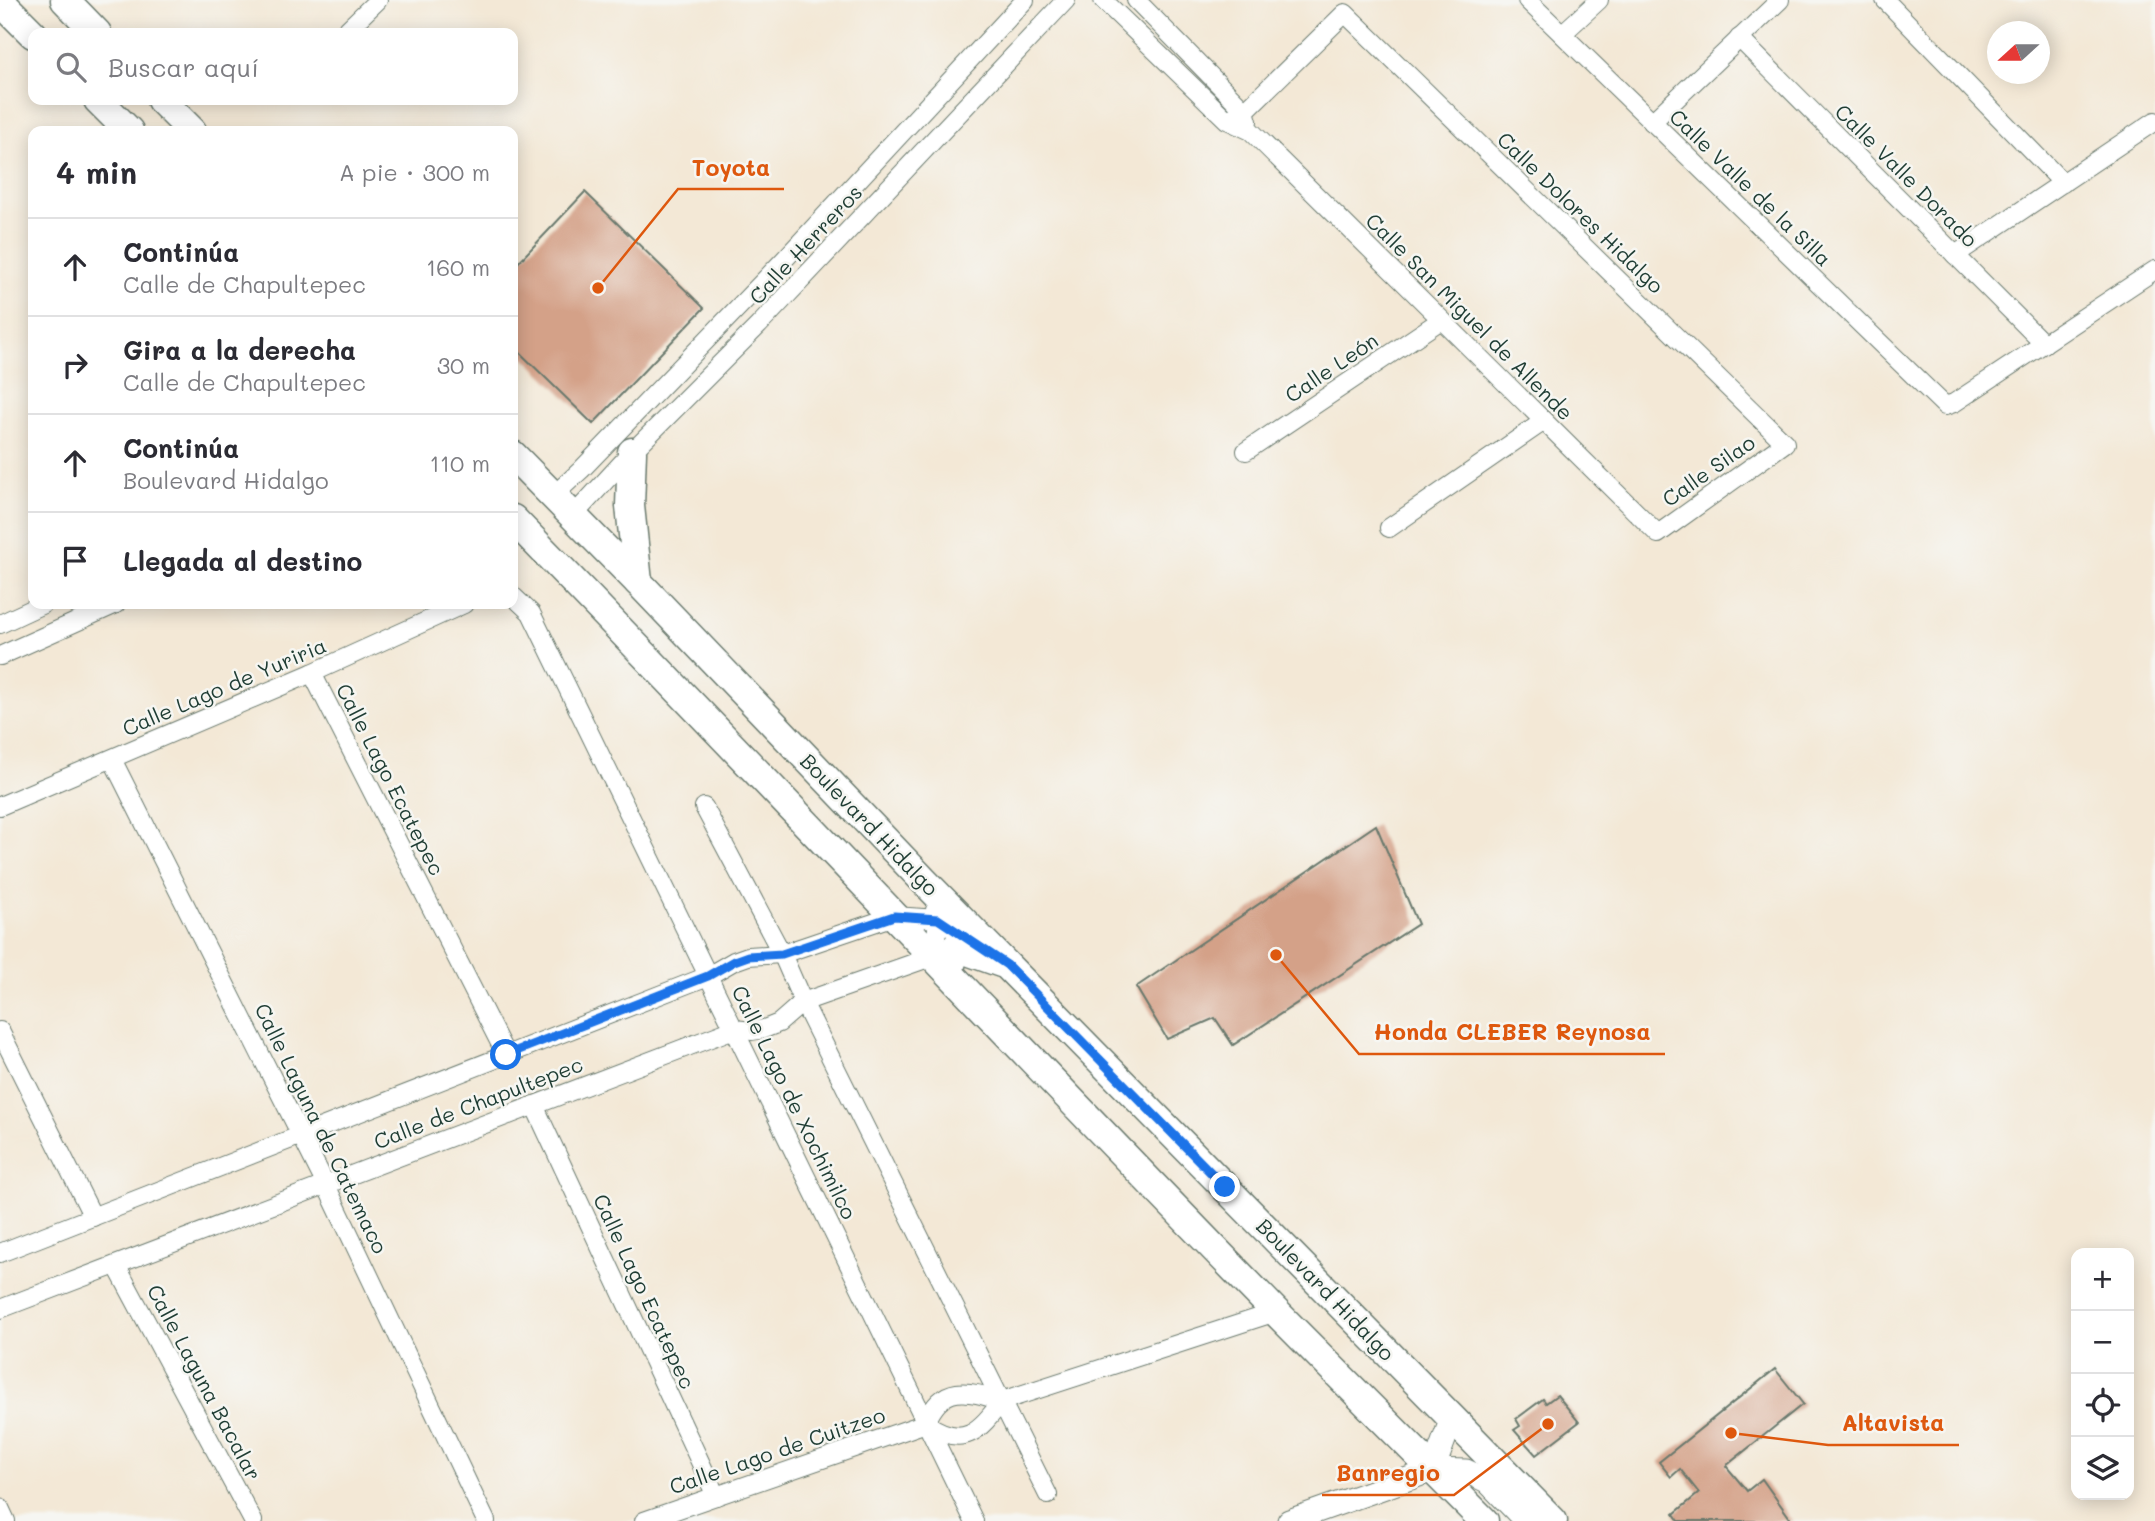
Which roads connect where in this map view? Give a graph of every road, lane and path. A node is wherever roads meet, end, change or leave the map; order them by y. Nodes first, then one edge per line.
1 (378, 0) edge
2 (1025, 0) edge
3 (1066, 0) edge
4 (1102, 0) edge
5 (1136, 0) edge
6 (1527, 0) edge
7 (1599, 0) edge
8 (1780, 0) edge
9 (1885, 0) edge
10 (0, 1) edge
11 (70, 2) edge
12 (93, 28) edge
13 (349, 28) edge
14 (28, 29) edge
15 (1165, 30) junction
16 (1562, 34) junction
17 (1739, 38) junction
18 (984, 44) junction
19 (1150, 45) junction
20 (1004, 65) junction
21 (103, 105) edge
22 (166, 105) edge
23 (1245, 111) junction
24 (1227, 120) junction
25 (2155, 121) edge
26 (1652, 122) junction
27 (124, 126) edge
28 (187, 126) edge
29 (1251, 131) junction
30 (2063, 183) junction
31 (1955, 255) junction
32 (2155, 270) edge
33 (1441, 320) junction
34 (2043, 344) junction
35 (1544, 421) junction
36 (1784, 443) joint
37 (632, 452) junction
38 (1246, 452) dead end
39 (518, 460) edge
40 (553, 496) junction
41 (573, 516) junction
42 (518, 524) edge
43 (1389, 528) dead end
44 (1658, 534) joint
45 (638, 582) junction
46 (518, 601) edge
47 (31, 609) edge
48 (38, 609) edge
49 (105, 609) edge
50 (453, 609) edge
51 (0, 624) edge
52 (43, 636) junction
53 (0, 656) edge
54 (312, 673) junction
55 (112, 758) junction
56 (0, 806) edge
57 (704, 807) dead end
58 (924, 881) junction
59 (894, 916) junction
60 (938, 919) junction
61 (782, 954) junction
62 (942, 964) junction
63 (1007, 965) junction
64 (708, 976) junction
65 (803, 1002) junction
66 (734, 1029) junction
67 (0, 1031) edge
68 (506, 1055) junction
69 (534, 1105) junction
70 (301, 1134) junction
71 (326, 1185) junction
72 (93, 1217) junction
73 (0, 1253) edge
74 (116, 1265) junction
75 (0, 1309) edge
76 (1276, 1312) junction
77 (1002, 1401) junction
78 (1452, 1418) junction
79 (926, 1423) junction
80 (1433, 1469) junction
81 (1048, 1494) dead end
82 (716, 1496) junction
83 (0, 1508) edge
84 (6, 1521) edge
85 (253, 1521) edge
86 (486, 1521) edge
87 (644, 1521) edge
88 (974, 1521) edge
89 (1289, 1521) edge
90 (1484, 1521) edge
91 (1526, 1521) edge
92 (1553, 1521) edge

1 - 13 street
2 - 18 street, Calle Herreros
3 - 20 street, Calle Herreros
4 - 19 street
5 - 15 street
6 - 16 street, Calle Valle de la Silla
7 - 16 street
8 - 17 street
9 - 30 street
10 - 14 main road
11 - 12 main road
15 - 19 street
15 - 23 street
16 - 26 street, Calle Valle de la Silla
17 - 26 street
17 - 31 street, Calle Valle Dorado
18 - 20 street
18 - 40 street, Calle Herreros
19 - 24 street
20 - 37 street, Calle Herreros
21 - 27 main road
22 - 28 main road
23 - 24 street
23 - 29 street
23 - 36 street, Calle Dolores Hidalgo
24 - 29 street
25 - 30 street
26 - 34 street, Calle Valle de la Silla
29 - 33 street, Calle San Miguel de Allende
30 - 31 street
31 - 34 street, Calle Valle Dorado
32 - 34 street
33 - 35 street, Calle San Miguel de Allende
33 - 38 street, Calle León
35 - 43 street
35 - 44 street, Calle San Miguel de Allende
36 - 44 street, Calle Silao
37 - 41 street, Calle Herreros
37 - 45 main road
39 - 40 main road, Boulevard Hidalgo
40 - 41 main road, Boulevard Hidalgo
41 - 45 main road, Boulevard Hidalgo
42 - 59 main road
45 - 58 main road, Boulevard Hidalgo
46 - 64 street, Calle Lago de Xochimilco
47 - 51 street
48 - 52 street
49 - 52 street
50 - 54 street, Calle Lago de Yuriria
52 - 53 street
54 - 55 street, Calle Lago de Yuriria
54 - 68 street, Calle Lago Ecatepec
55 - 56 street, Calle Lago de Yuriria
55 - 70 street, Calle Laguna de Catemaco
57 - 61 street
58 - 59 main road
58 - 60 street
58 - 63 main road, Boulevard Hidalgo
59 - 60 street, Calle de Chapultepec
59 - 61 street, Calle de Chapultepec
59 - 62 main road
60 - 62 street
60 - 63 street, Calle de Chapultepec
61 - 64 street, Calle de Chapultepec
61 - 65 street
62 - 63 main road
62 - 65 street, Calle de Chapultepec
62 - 76 main road
63 - 78 main road, Boulevard Hidalgo
64 - 66 street, Calle Lago de Xochimilco
64 - 68 street, Calle de Chapultepec
65 - 66 street, Calle de Chapultepec
65 - 77 street
66 - 69 street, Calle de Chapultepec
66 - 79 street, Calle Lago de Xochimilco
67 - 72 street
68 - 70 street, Calle de Chapultepec
69 - 71 street, Calle de Chapultepec
69 - 82 street, Calle Lago Ecatepec
70 - 71 street, Calle Laguna de Catemaco
70 - 72 street, Calle de Chapultepec
71 - 74 street, Calle de Chapultepec
71 - 86 street, Calle Laguna de Catemaco
72 - 73 street, Calle de Chapultepec
74 - 75 street, Calle de Chapultepec
74 - 85 street, Calle Laguna Bacalar
76 - 77 street
76 - 80 main road
77 - 79 street
77 - 79 street
77 - 81 street
78 - 80 street
78 - 92 main road, Boulevard Hidalgo
79 - 82 street, Calle Lago de Cuitzeo
79 - 88 street, Calle Lago de Xochimilco
80 - 89 street
80 - 90 main road
80 - 91 street
82 - 87 street, Calle Lago de Cuitzeo
83 - 84 street

